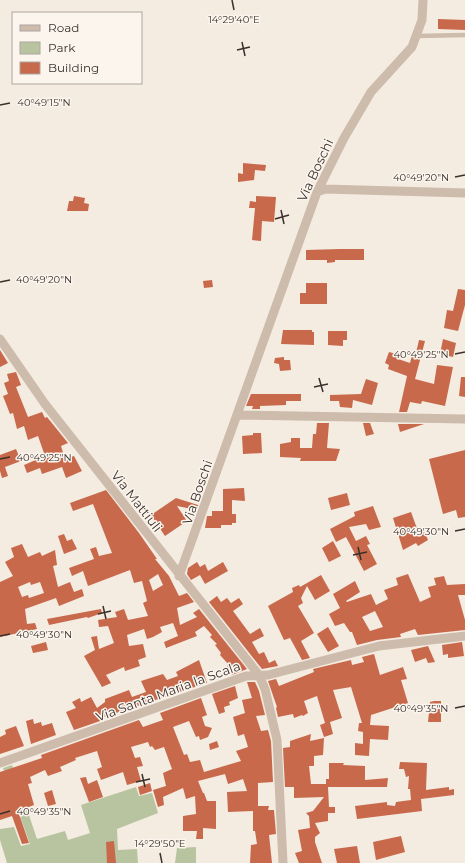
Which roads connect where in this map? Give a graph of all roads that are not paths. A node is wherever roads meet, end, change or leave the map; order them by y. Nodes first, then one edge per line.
1 (424, 0) edge
2 (465, 35) edge
3 (416, 36) junction
4 (318, 192) junction
5 (465, 193) edge
6 (0, 339) edge
7 (237, 415) junction
8 (465, 419) edge
9 (180, 576) junction
10 (465, 636) edge
11 (259, 675) junction
12 (0, 763) edge
13 (283, 863) edge

1 - 3 street, Via Boschi
2 - 3 lane
3 - 4 street, Via Boschi
4 - 5 street
4 - 7 street, Via Boschi
6 - 9 street, Via Mattiuli
7 - 8 street
7 - 9 street, Via Boschi
9 - 11 street, Via Mattiuli
10 - 11 street, Via Santa Maria la Scala
11 - 12 street, Via Santa Maria la Scala
11 - 13 street, Via Mattiuli

